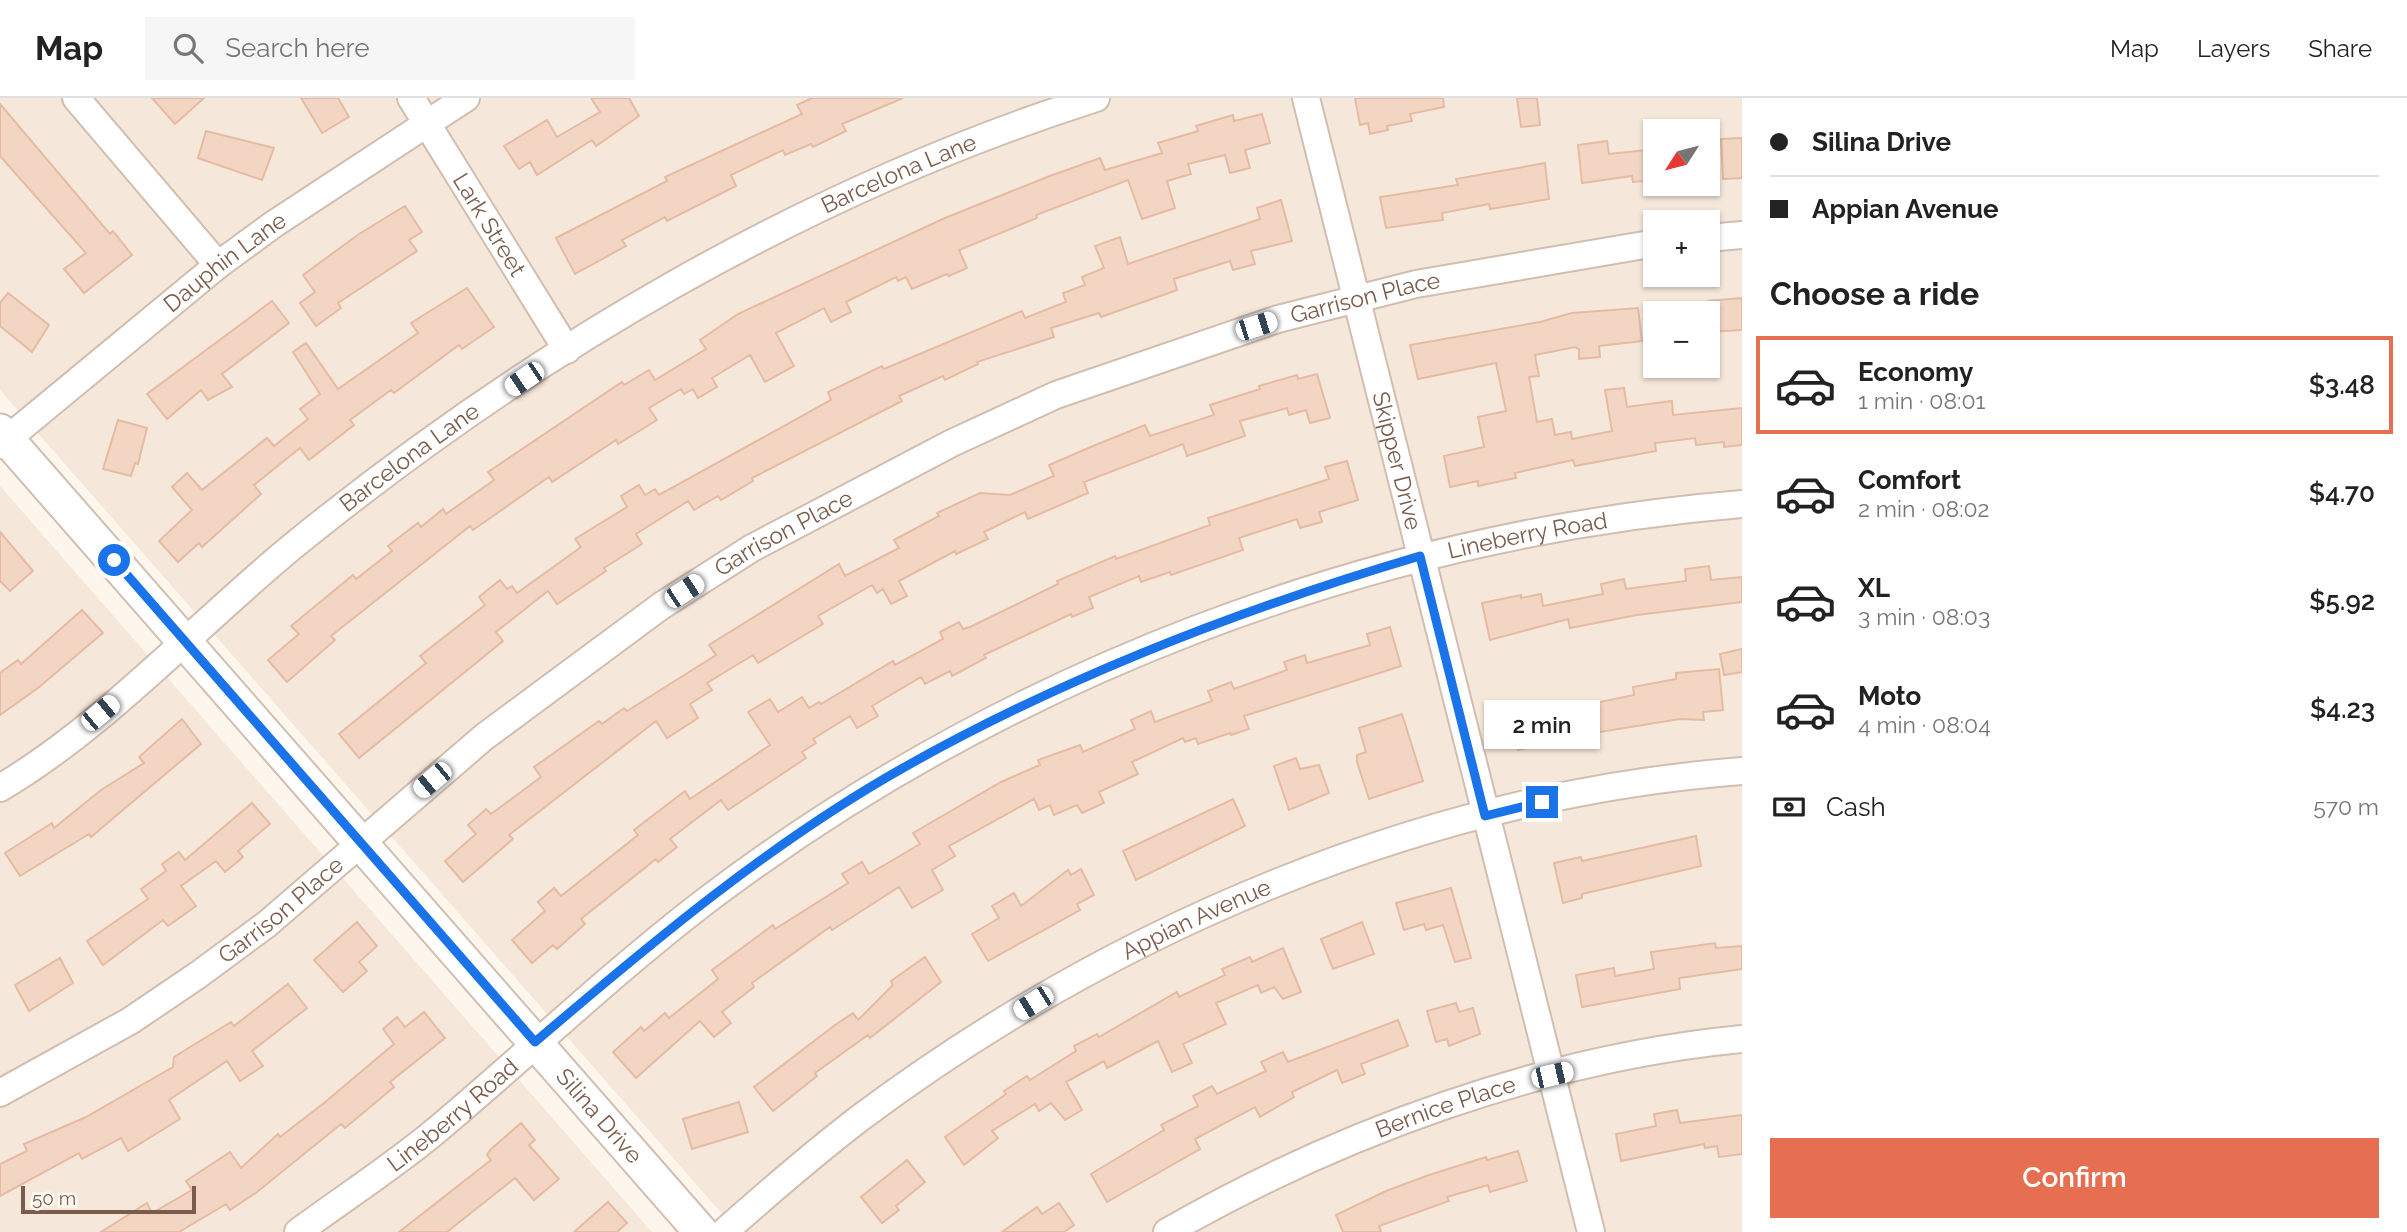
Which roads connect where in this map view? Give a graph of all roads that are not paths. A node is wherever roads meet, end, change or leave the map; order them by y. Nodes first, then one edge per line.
1 (76, 98) edge
2 (411, 98) edge
3 (466, 98) edge
4 (1096, 98) edge
5 (1306, 98) edge
6 (426, 123) junction
7 (1742, 235) edge
8 (1720, 236) edge
9 (1643, 245) edge
10 (218, 265) junction
11 (1356, 299) junction
12 (567, 350) junction
13 (3, 438) edge
14 (1742, 504) edge
15 (1420, 556) junction
16 (185, 640) junction
17 (1742, 771) edge
18 (0, 788) edge
19 (1485, 816) junction
20 (361, 841) junction
21 (1742, 1040) edge
22 (535, 1042) junction
23 (1552, 1075) junction
24 (0, 1093) edge
25 (298, 1232) edge
26 (701, 1232) edge
27 (724, 1232) edge
28 (1167, 1232) edge
29 (1591, 1232) edge

1 - 10 street
2 - 6 street, Lark Street
3 - 6 street, Dauphin Lane
4 - 12 street, Barcelona Lane
5 - 11 street, Skipper Drive
6 - 10 street, Dauphin Lane
6 - 12 street, Lark Street
7 - 8 street
9 - 11 street, Garrison Place
10 - 13 street, Dauphin Lane
11 - 15 street, Skipper Drive
11 - 20 street, Garrison Place
12 - 16 street, Barcelona Lane
13 - 16 street, Silina Drive
14 - 15 street, Lineberry Road
15 - 19 street, Skipper Drive
15 - 22 street, Lineberry Road
16 - 18 street, Barcelona Lane
16 - 20 street, Silina Drive
17 - 19 street, Appian Avenue
19 - 23 street, Skipper Drive
19 - 27 street, Appian Avenue
20 - 22 street, Silina Drive
20 - 24 street, Garrison Place
21 - 23 street, Bernice Place
22 - 25 street, Lineberry Road
22 - 26 street, Silina Drive
23 - 28 street, Bernice Place
23 - 29 street, Skipper Drive

